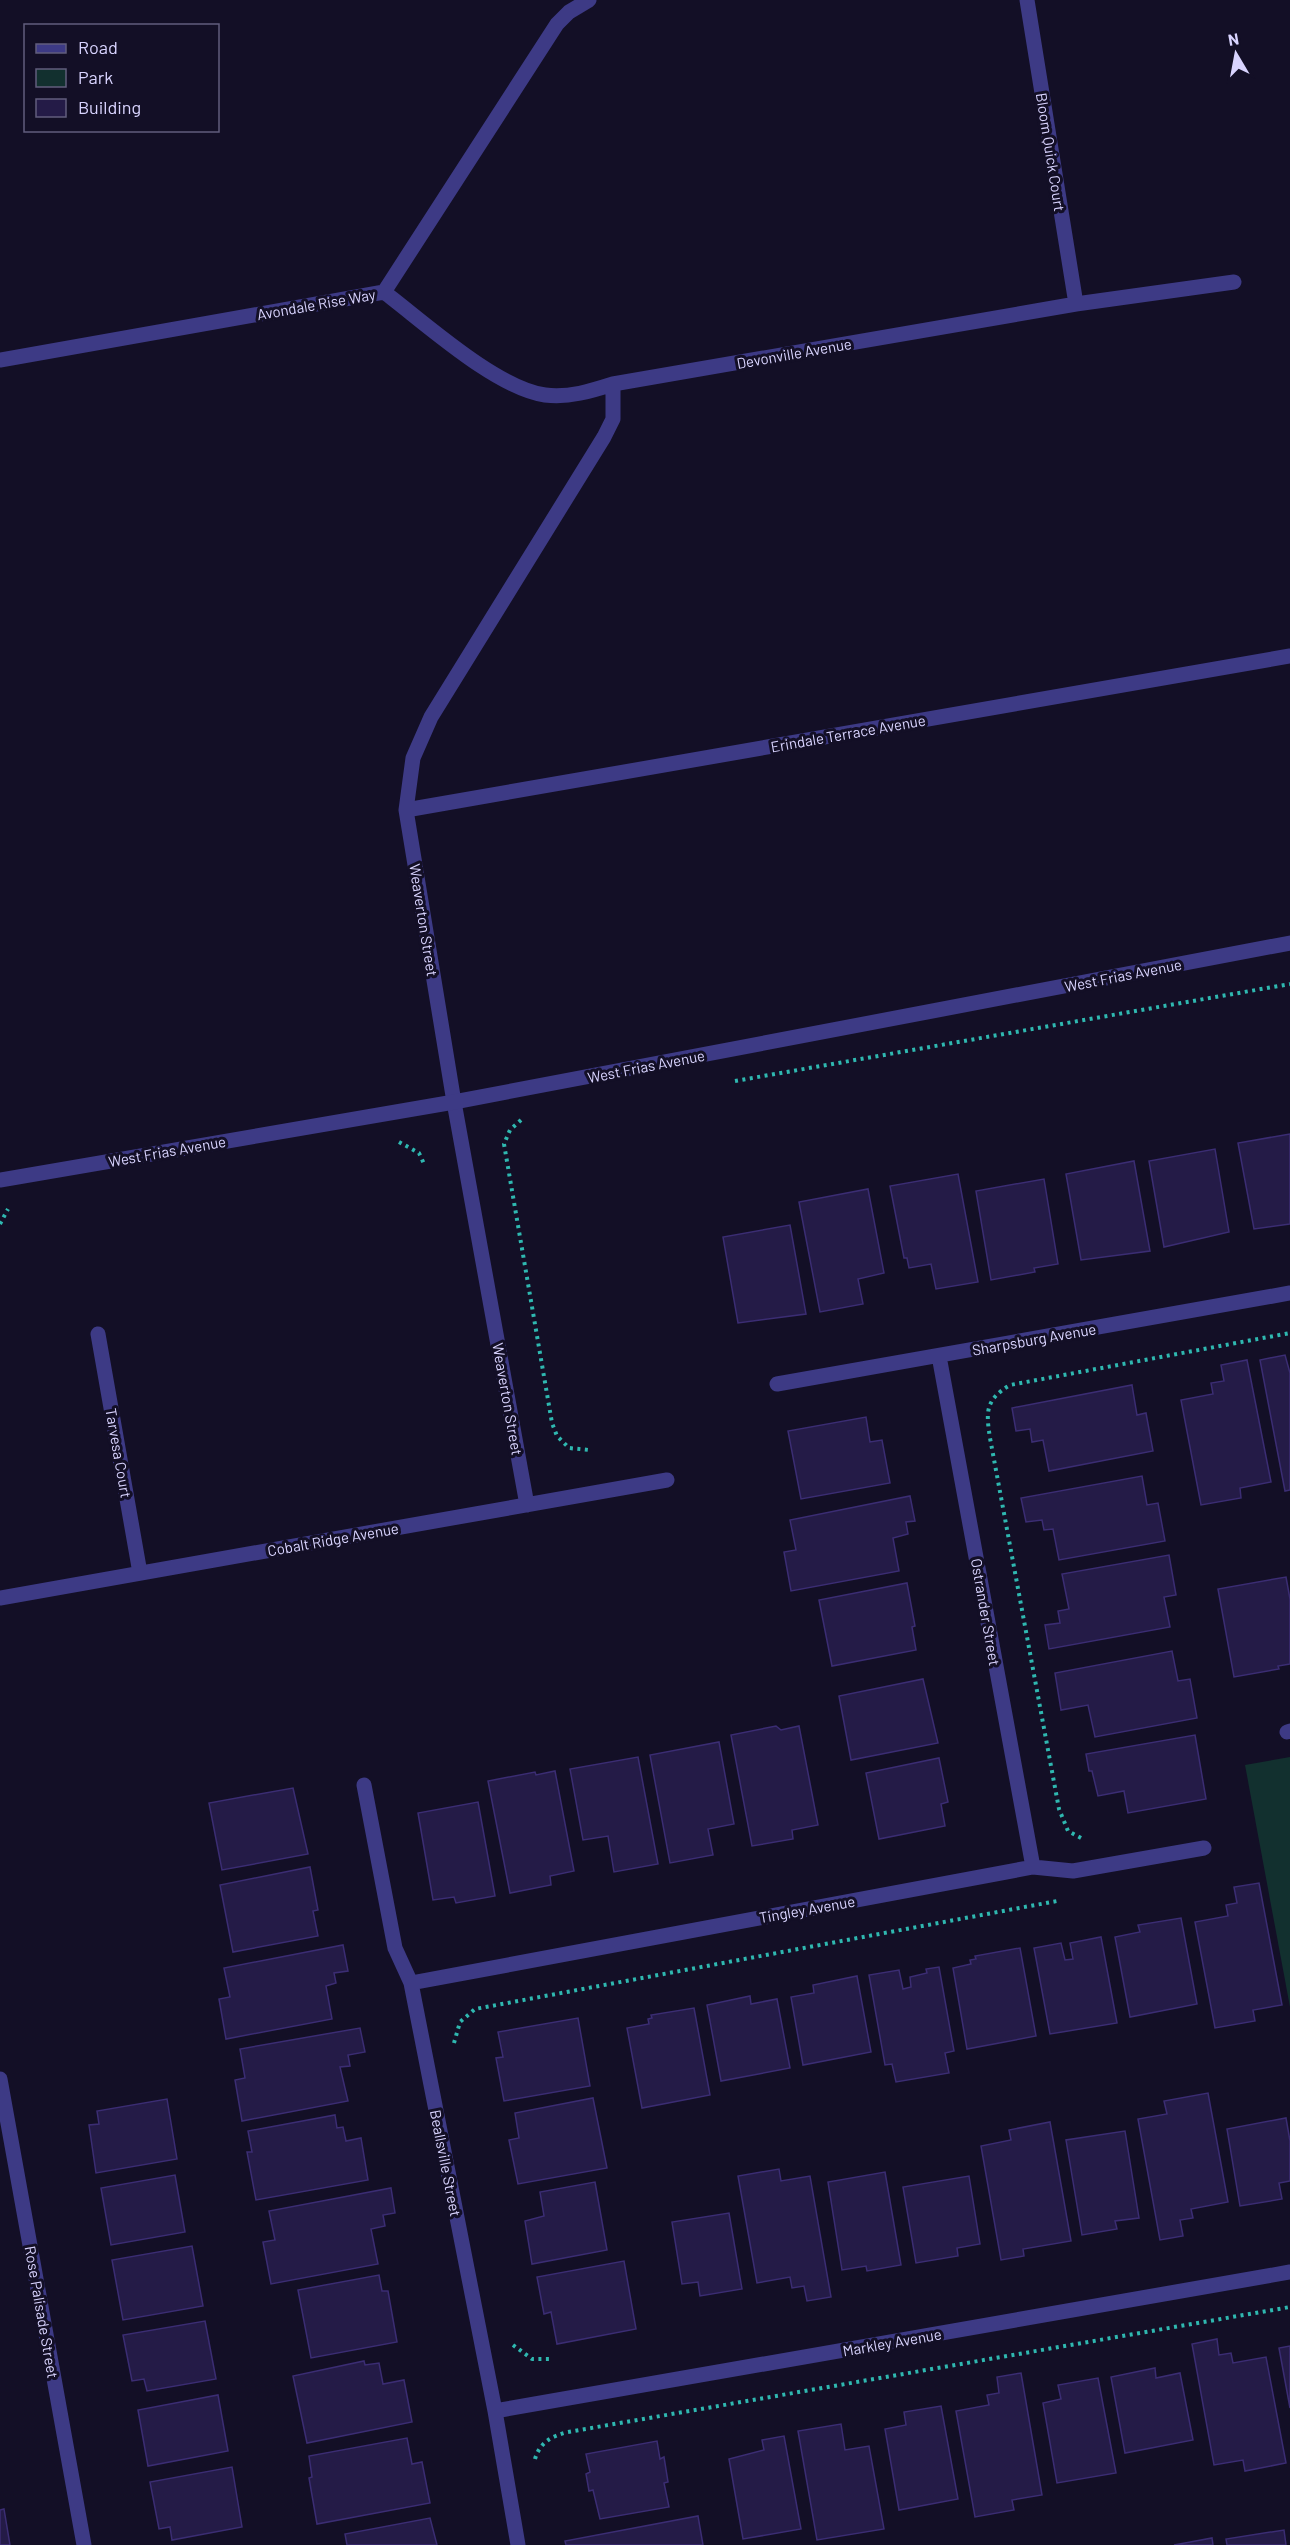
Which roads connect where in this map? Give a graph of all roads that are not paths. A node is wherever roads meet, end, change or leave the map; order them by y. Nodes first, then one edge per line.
1 (589, 0) edge
2 (1027, 0) edge
3 (1234, 282) dead end
4 (384, 292) junction
5 (1076, 304) junction
6 (0, 360) edge
7 (613, 384) junction
8 (1290, 656) edge
9 (406, 810) junction
10 (1290, 943) edge
11 (454, 1102) junction
12 (0, 1180) edge
13 (1290, 1293) edge
14 (98, 1334) dead end
15 (939, 1356) junction
16 (777, 1384) dead end
17 (667, 1480) dead end
18 (527, 1505) junction
19 (140, 1573) junction
20 (0, 1598) edge
21 (364, 1785) dead end
22 (1204, 1848) dead end
23 (1033, 1867) junction
24 (411, 1983) junction
25 (0, 2079) edge
26 (1290, 2272) edge
27 (495, 2411) junction
28 (84, 2545) edge
29 (518, 2545) edge

1 - 4 street, Avondale Rise Way
2 - 5 street, Bloom Quick Court
3 - 5 street, Devonville Avenue
4 - 6 street, Avondale Rise Way
4 - 7 street, Devonville Avenue
5 - 7 street, Devonville Avenue
7 - 9 street, Weaverton Street
8 - 9 street, Erindale Terrace Avenue
9 - 11 street, Weaverton Street
10 - 11 street, West Frias Avenue
11 - 12 street, West Frias Avenue
11 - 18 street, Weaverton Street
13 - 15 street, Sharpsburg Avenue
14 - 19 street, Tarvesa Court
15 - 16 street, Sharpsburg Avenue
15 - 23 street, Ostrander Street
17 - 18 street, Cobalt Ridge Avenue
18 - 19 street, Cobalt Ridge Avenue
19 - 20 street, Cobalt Ridge Avenue
21 - 24 street, Beallsville Street
22 - 23 street, Tingley Avenue
23 - 24 street, Tingley Avenue
24 - 27 street, Beallsville Street
25 - 28 street, Rose Palisade Street
26 - 27 street, Markley Avenue
27 - 29 street, Beallsville Street

